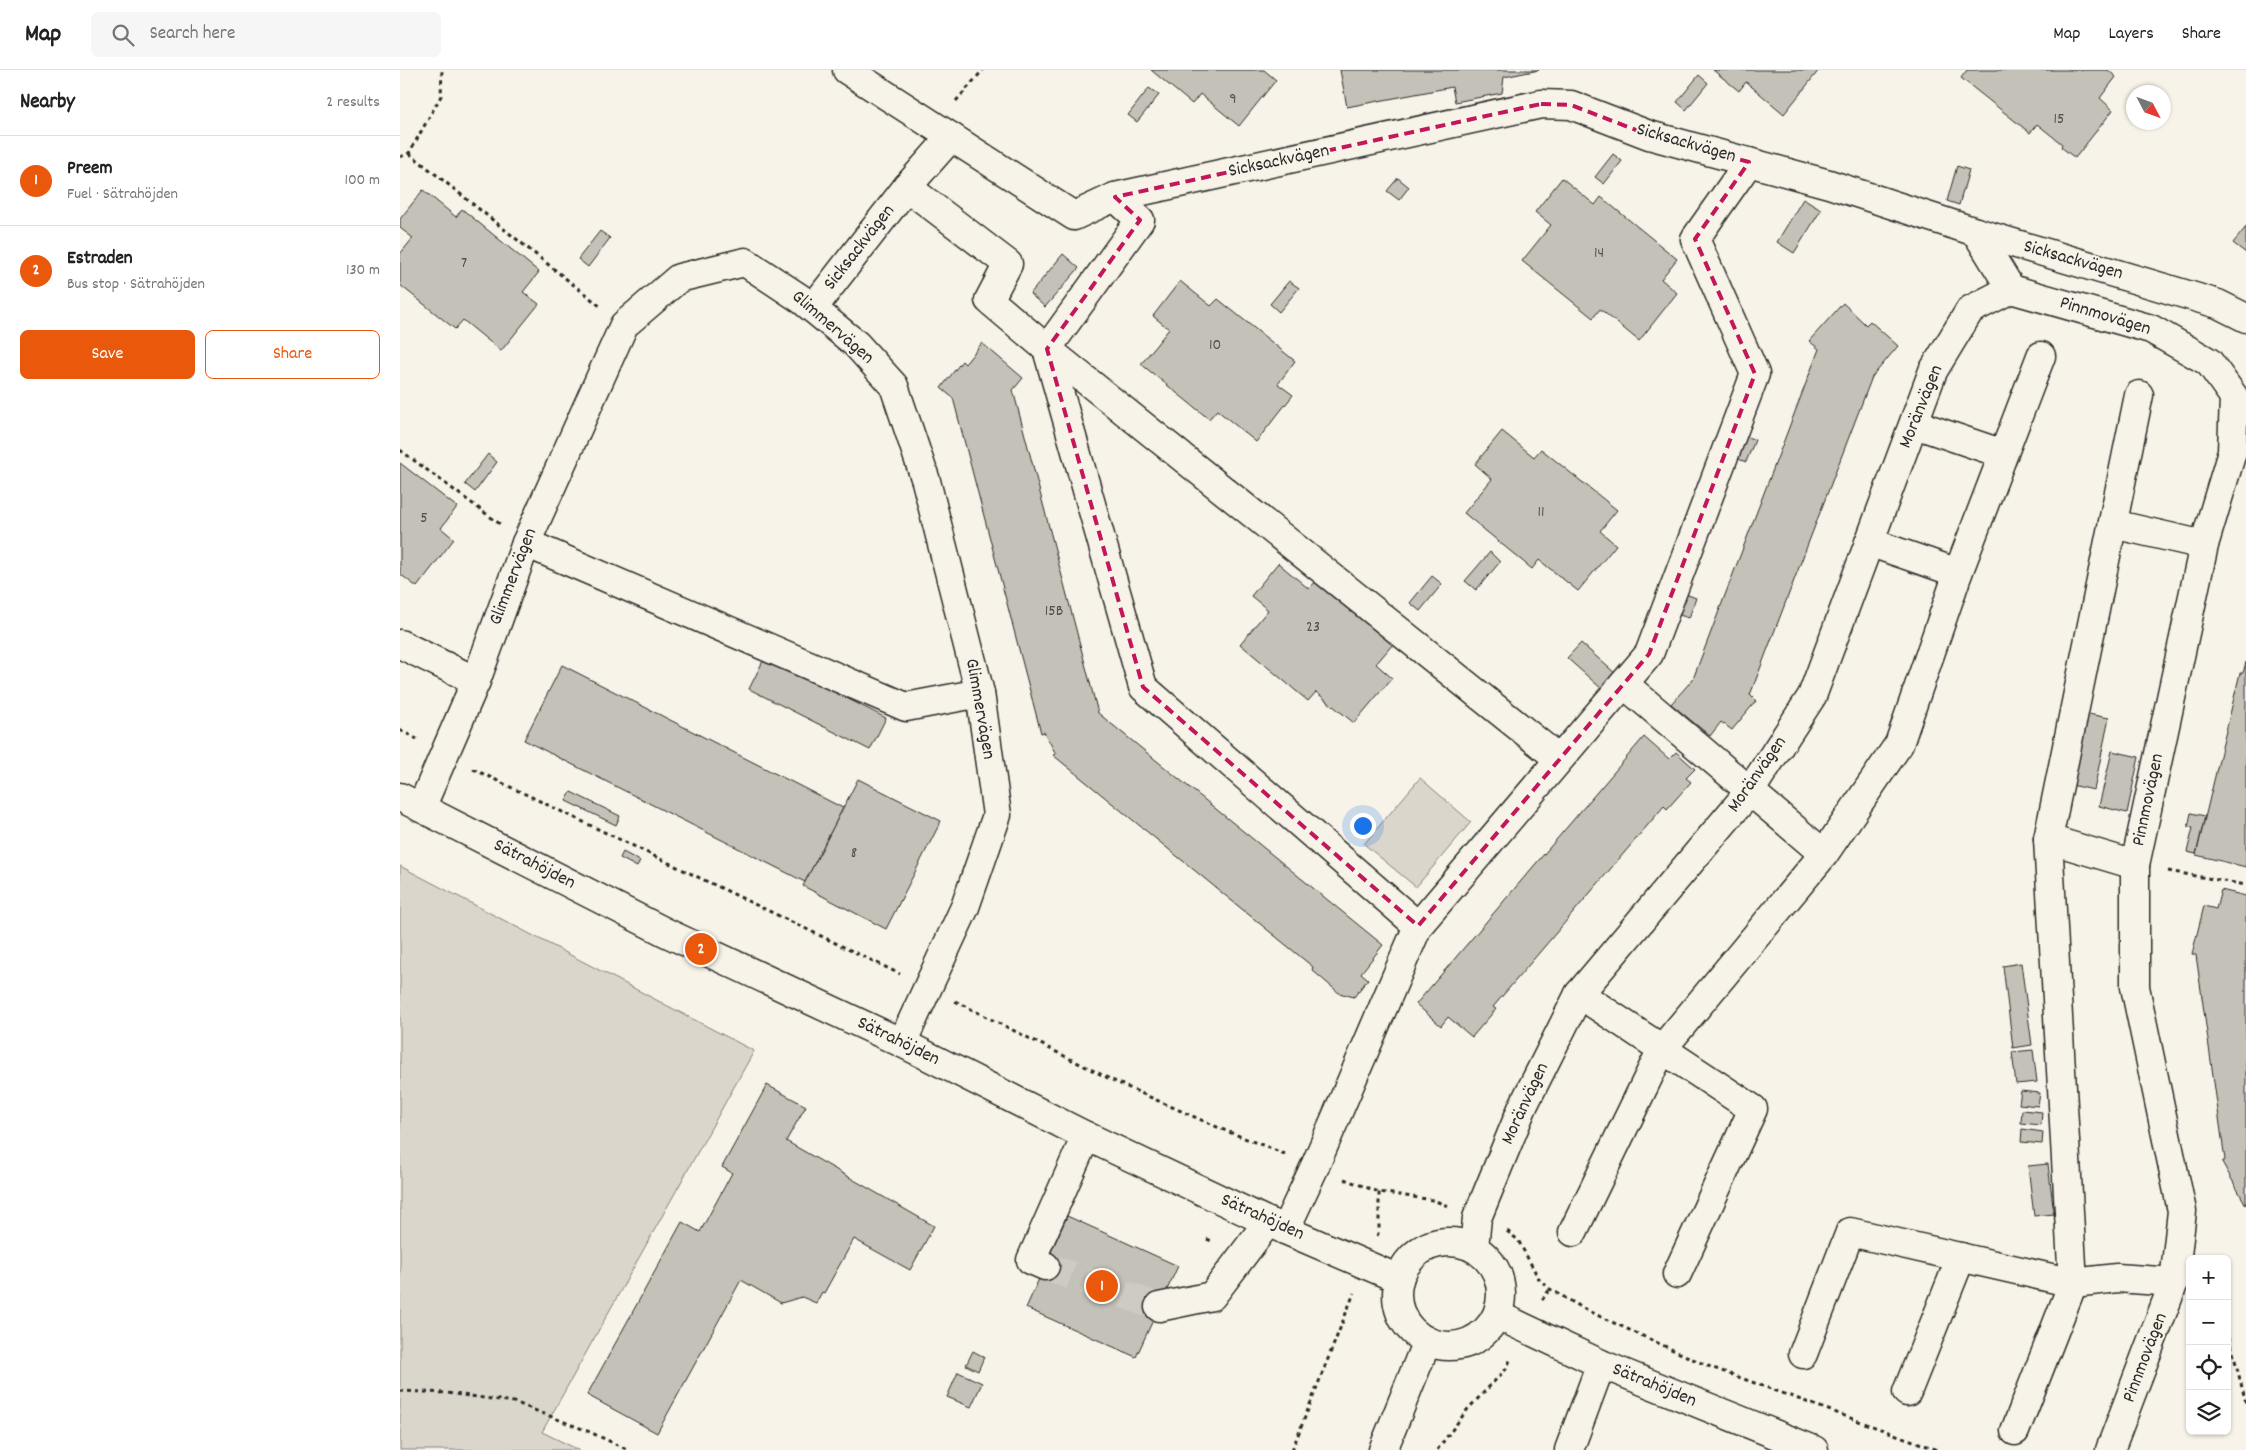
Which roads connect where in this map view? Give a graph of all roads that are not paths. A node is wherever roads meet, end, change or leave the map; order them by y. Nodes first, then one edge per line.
1 (847, 70) edge
2 (943, 132) junction
3 (1748, 162) junction
4 (907, 187) junction
5 (1115, 197) junction
6 (1976, 232) junction
7 (2011, 289) junction
8 (813, 308) junction
9 (2246, 318) edge
10 (1047, 349) junction
11 (2041, 356) dead end
12 (2236, 381) edge
13 (2139, 395) dead end
14 (1915, 424) junction
15 (2003, 454) junction
16 (2113, 524) junction
17 (1869, 542) junction
18 (526, 543) junction
19 (2204, 545) junction
20 (1958, 573) junction
21 (400, 644) edge
22 (476, 681) junction
23 (1624, 684) junction
24 (980, 693) junction
25 (1559, 759) junction
26 (1750, 792) junction
27 (410, 802) edge
28 (2048, 839) junction
29 (1824, 854) junction
30 (2135, 865) junction
31 (1418, 926) junction
32 (1579, 994) junction
33 (902, 1043) junction
34 (1662, 1049) junction
35 (1086, 1136) junction
36 (1277, 1226) junction
37 (1573, 1232) dead end
38 (1474, 1247) junction
39 (1961, 1257) junction
40 (1045, 1266) tunnel mouth
41 (1677, 1274) dead end
42 (1399, 1279) junction
43 (2174, 1282) junction
44 (2073, 1283) junction
45 (1159, 1307) tunnel mouth
46 (1509, 1320) junction
47 (1427, 1341) junction
48 (1803, 1354) dead end
49 (1601, 1364) junction
50 (1906, 1392) dead end
51 (2015, 1431) dead end
52 (1755, 1439) edge
53 (1383, 1450) edge
54 (1569, 1450) edge
55 (1814, 1450) edge
56 (2110, 1450) edge

1 - 2 street, Sicksackvägen
2 - 4 street, Sicksackvägen
2 - 5 street, Sicksackvägen
3 - 5 street, Sicksackvägen
3 - 6 street, Sicksackvägen
3 - 23 street
4 - 8 street, Sicksackvägen
4 - 10 street, Sicksackvägen
5 - 10 street
6 - 7 street
6 - 9 street, Sicksackvägen
7 - 12 street, Pinnmovägen
7 - 14 street, Moränvägen
8 - 18 street, Glimmervägen
8 - 24 street, Glimmervägen
10 - 25 street
10 - 31 street
11 - 15 street
12 - 19 street, Pinnmovägen
13 - 16 street
14 - 15 street
14 - 17 street, Moränvägen
15 - 20 street
16 - 19 street
16 - 28 street
17 - 20 street
17 - 26 street, Moränvägen
18 - 22 street, Glimmervägen
18 - 24 street
19 - 30 street, Pinnmovägen
20 - 29 street
21 - 22 street
22 - 27 street, Glimmervägen
23 - 25 street
23 - 26 street
24 - 33 street, Glimmervägen
25 - 31 street
26 - 29 street
26 - 32 street, Moränvägen
27 - 33 street, Sätrahöjden
28 - 30 street
28 - 44 street
29 - 34 street
30 - 43 street, Pinnmovägen
31 - 36 street
32 - 34 street
32 - 38 street, Moränvägen
33 - 35 street, Sätrahöjden
34 - 37 street
34 - 41 street
35 - 36 street, Sätrahöjden
35 - 40 street
36 - 42 street, Sätrahöjden
36 - 45 street
38 - 42 street
38 - 46 street
39 - 44 street
39 - 48 street
39 - 50 street
42 - 47 street
43 - 44 street
43 - 56 street, Pinnmovägen
44 - 51 street
46 - 47 street
46 - 49 street, Sätrahöjden
47 - 53 street
49 - 52 street, Sätrahöjden
49 - 54 street
52 - 55 street, Sätrahöjden

